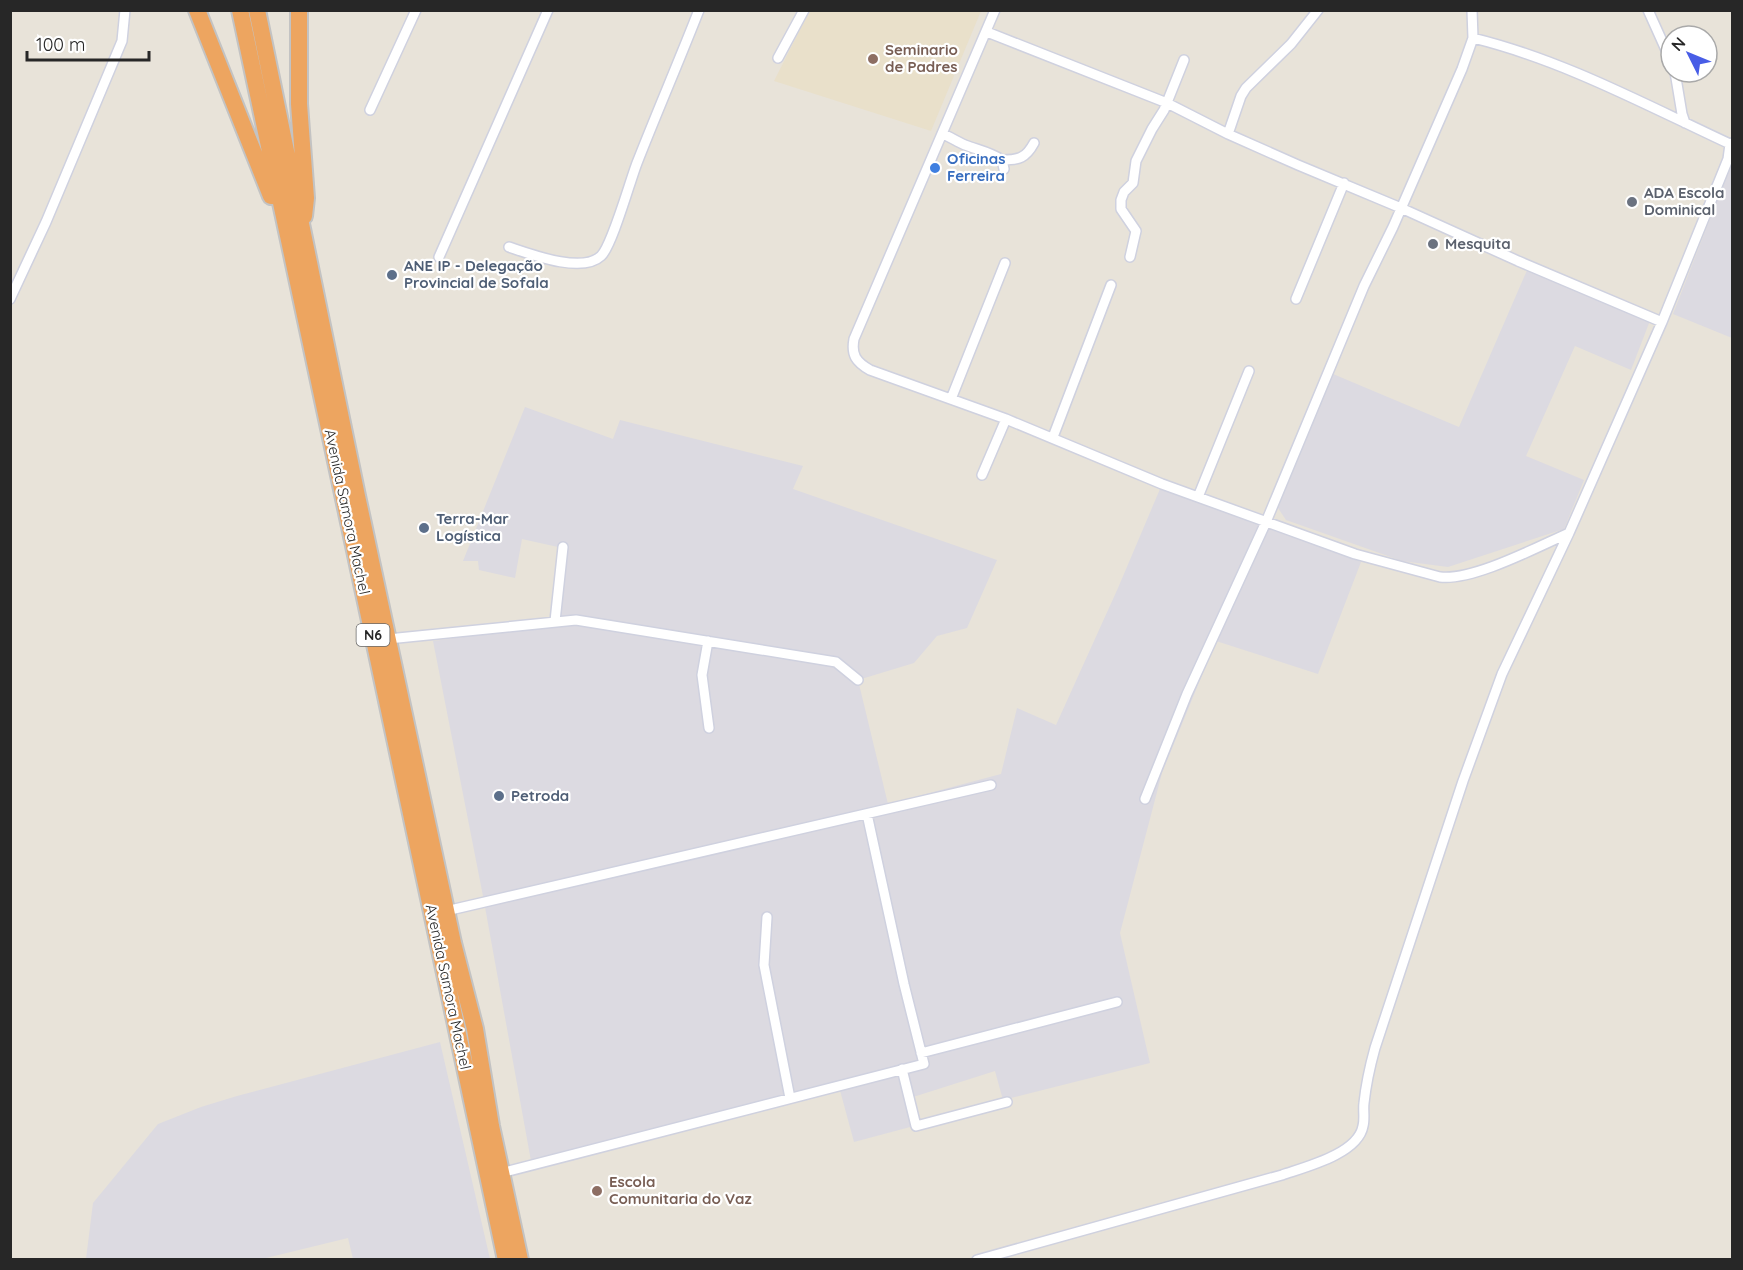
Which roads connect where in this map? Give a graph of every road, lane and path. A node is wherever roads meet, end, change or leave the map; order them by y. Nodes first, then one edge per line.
1 (125, 10) edge
2 (198, 10) edge
3 (240, 10) edge
4 (257, 10) edge
5 (299, 10) edge
6 (416, 10) edge
7 (548, 10) edge
8 (699, 10) edge
9 (804, 10) edge
10 (995, 10) edge
11 (1317, 10) edge
12 (1472, 10) edge
13 (1648, 10) edge
14 (987, 32) junction
15 (1659, 34) edge
16 (1473, 38) junction
17 (778, 58) dead end
18 (1184, 60) dead end
19 (1677, 84) edge
20 (1167, 103) junction
21 (370, 110) dead end
22 (1685, 123) junction
23 (943, 134) junction
24 (1228, 134) junction
25 (1034, 143) dead end
26 (1731, 143) edge
27 (1344, 183) junction
28 (1401, 208) junction
29 (284, 221) junction
30 (303, 232) junction
31 (509, 247) dead end
32 (439, 257) dead end
33 (1130, 257) dead end
34 (1005, 263) dead end
35 (1111, 285) dead end
36 (10, 298) edge
37 (1296, 299) dead end
38 (1662, 322) junction
39 (1249, 371) dead end
40 (951, 399) junction
41 (1006, 419) junction
42 (1053, 437) junction
43 (982, 475) dead end
44 (1198, 497) junction
45 (1266, 522) junction
46 (1569, 533) junction
47 (563, 547) dead end
48 (555, 621) junction
49 (388, 639) junction
50 (708, 641) junction
51 (858, 680) dead end
52 (709, 728) dead end
53 (991, 785) dead end
54 (1145, 800) dead end
55 (867, 814) junction
56 (446, 911) junction
57 (767, 917) dead end
58 (1117, 1002) dead end
59 (921, 1053) junction
60 (902, 1069) junction
61 (790, 1098) junction
62 (1007, 1102) dead end
63 (501, 1173) junction
64 (506, 1260) edge
65 (520, 1260) edge
66 (977, 1260) edge

1 - 36 street
2 - 29 highway
3 - 29 highway, Avenida Samora Machel / N6
4 - 30 highway, Avenida Samora Machel / N6
5 - 30 highway
6 - 21 street
7 - 32 street
8 - 31 street
9 - 17 street
10 - 14 street
11 - 24 street
12 - 16 street
13 - 15 street
14 - 20 street
14 - 23 street
16 - 22 street
16 - 28 street
18 - 20 street
19 - 22 street
20 - 24 street
20 - 33 street
22 - 26 street
23 - 25 street
23 - 40 street
24 - 27 street
26 - 38 street
27 - 28 street
27 - 37 street
28 - 38 street
28 - 45 street
29 - 64 highway, Avenida Samora Machel / N6
30 - 49 highway, Avenida Samora Machel / N6
34 - 40 street
35 - 42 street
38 - 46 street
39 - 44 street
40 - 41 street
41 - 42 street
41 - 43 street
42 - 44 street
44 - 45 street
45 - 46 street
45 - 54 street
46 - 66 street
47 - 48 street
48 - 49 street
48 - 50 street
49 - 56 highway, Avenida Samora Machel / N6
50 - 51 street
50 - 52 street
53 - 55 street
55 - 56 street
55 - 59 street
56 - 63 highway, Avenida Samora Machel / N6
57 - 61 street
58 - 59 street
59 - 60 street
60 - 61 street
60 - 62 street
61 - 63 street
63 - 65 highway, Avenida Samora Machel / N6

